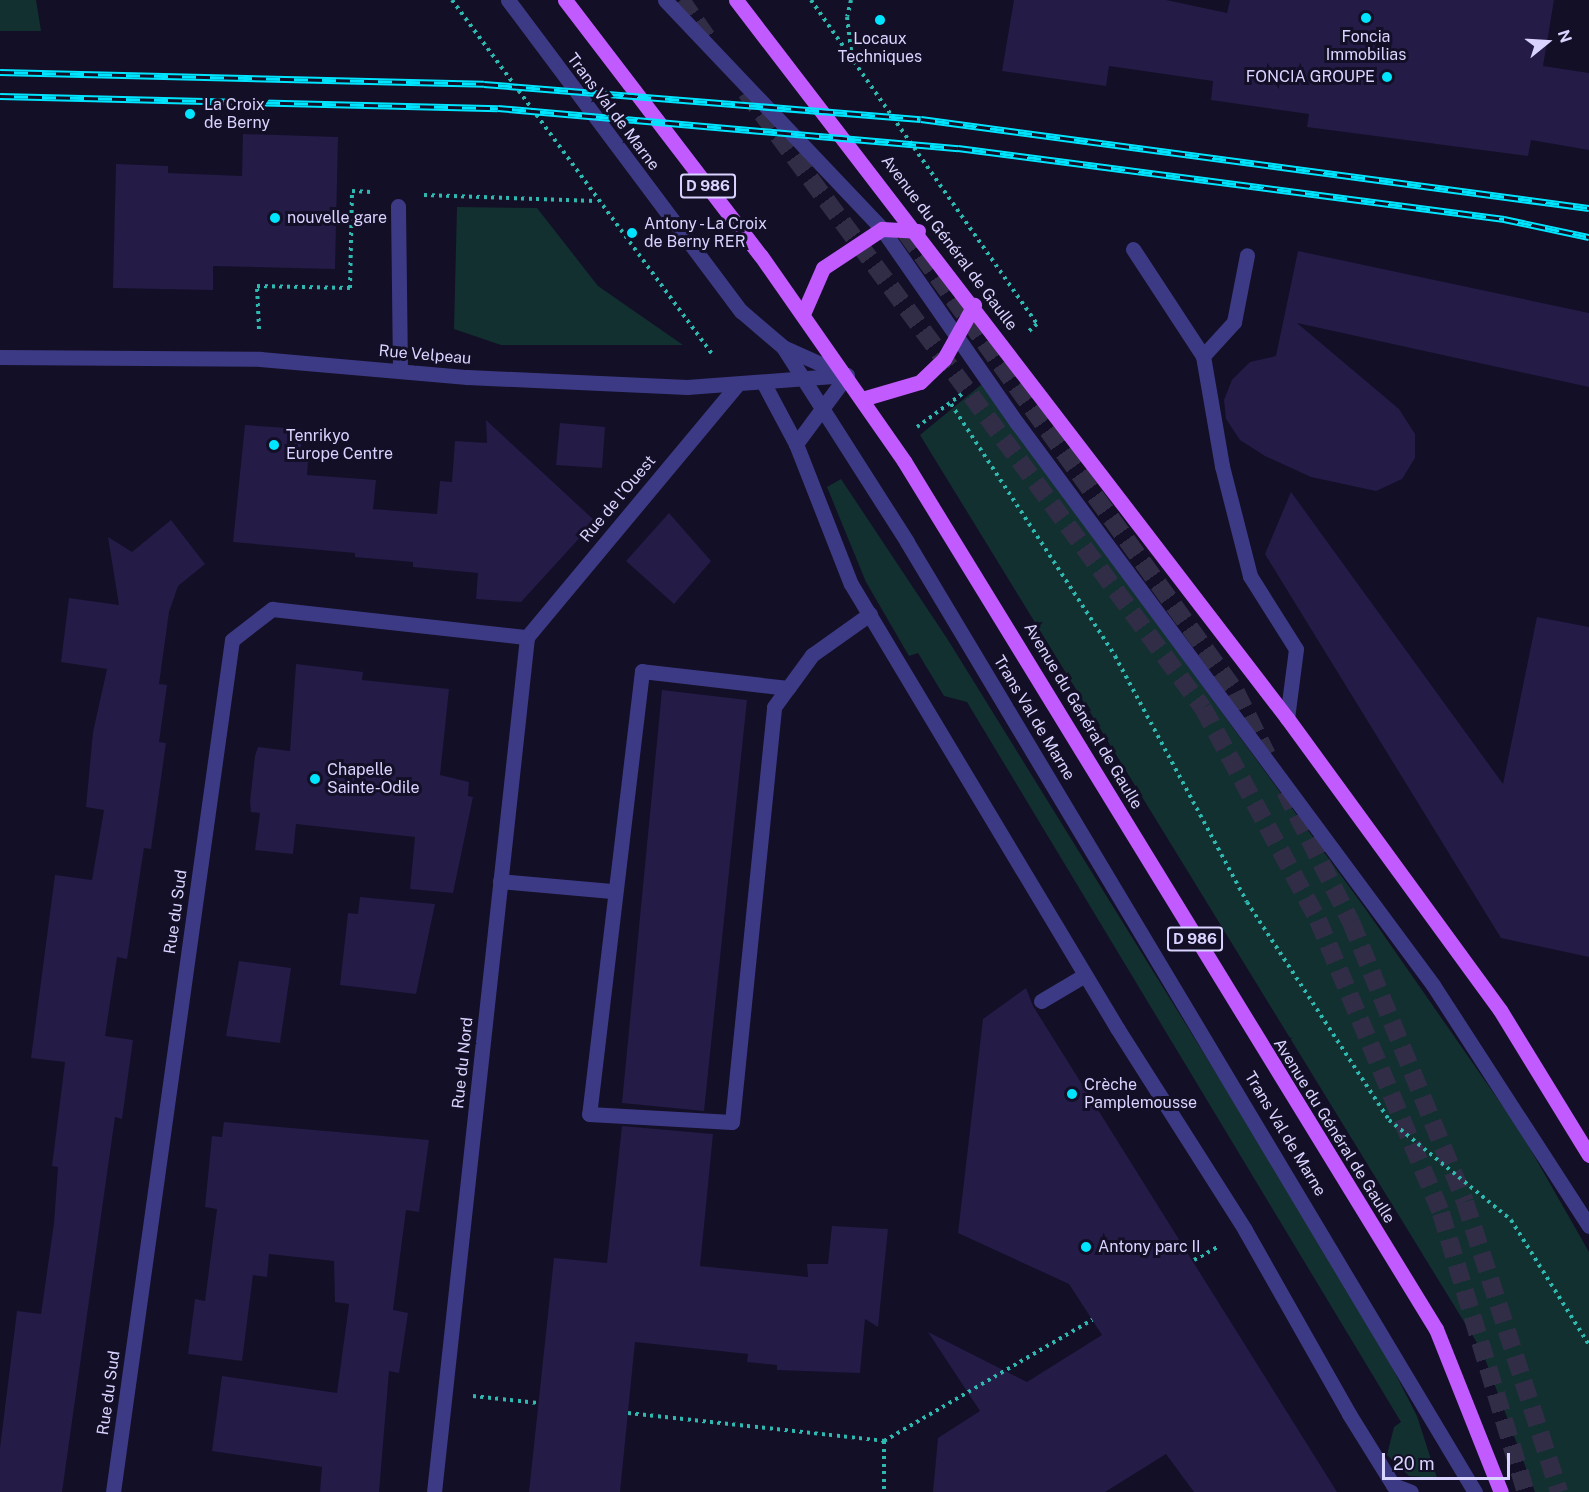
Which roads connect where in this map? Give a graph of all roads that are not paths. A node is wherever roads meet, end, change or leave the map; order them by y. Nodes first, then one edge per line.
1 (508, 0) edge
2 (565, 0) edge
3 (665, 0) edge
4 (736, 0) edge
5 (398, 206) dead end
6 (882, 229) junction
7 (918, 231) junction
8 (1133, 249) dead end
9 (1247, 255) dead end
10 (974, 305) junction
11 (803, 314) junction
12 (957, 337) junction
13 (783, 347) junction
14 (1203, 356) junction
15 (0, 357) edge
16 (400, 371) junction
17 (847, 375) junction
18 (803, 379) junction
19 (763, 382) junction
20 (737, 385) junction
21 (862, 399) junction
22 (822, 409) junction
23 (796, 444) junction
24 (870, 614) junction
25 (527, 637) junction
26 (788, 688) junction
27 (1287, 718) junction
28 (500, 880) junction
29 (612, 891) junction
30 (1085, 975) junction
31 (1041, 1001) dead end
32 (1589, 1155) edge
33 (1589, 1226) edge
34 (113, 1492) edge
35 (434, 1492) edge
36 (1411, 1492) edge
37 (1475, 1492) edge
38 (1501, 1492) edge

1 - 13 street, Trans Val de Marne
2 - 11 main road, Avenue du Général de Gaulle / D 986
3 - 6 street
4 - 7 main road, Avenue du Général de Gaulle
5 - 16 street
6 - 7 main road
6 - 11 main road
6 - 12 street
7 - 10 main road, Avenue du Général de Gaulle
8 - 14 street
9 - 14 street
10 - 12 main road
10 - 27 main road, Avenue du Général de Gaulle
11 - 17 main road, Avenue du Général de Gaulle / D 986
12 - 21 main road
12 - 33 street
13 - 17 street
13 - 18 street, Trans Val de Marne
14 - 27 street
15 - 16 street, Rue Velpeau
16 - 20 street, Rue Velpeau
17 - 18 street, Rue Velpeau
17 - 21 main road, Avenue du Général de Gaulle / D 986
17 - 22 street
18 - 19 street, Rue Velpeau
18 - 22 street, Trans Val de Marne
19 - 20 street, Rue Velpeau
19 - 23 street
20 - 25 street, Rue de l'Ouest
21 - 38 main road, Avenue du Général de Gaulle / D 986
22 - 23 street
22 - 37 street, Trans Val de Marne
23 - 24 street
24 - 26 street
24 - 30 street
25 - 28 street, Rue du Nord
25 - 34 street, Rue du Sud
26 - 29 street
26 - 29 street
27 - 32 main road, Avenue du Général de Gaulle
28 - 29 street
28 - 35 street, Rue du Nord
30 - 31 street
30 - 36 street

